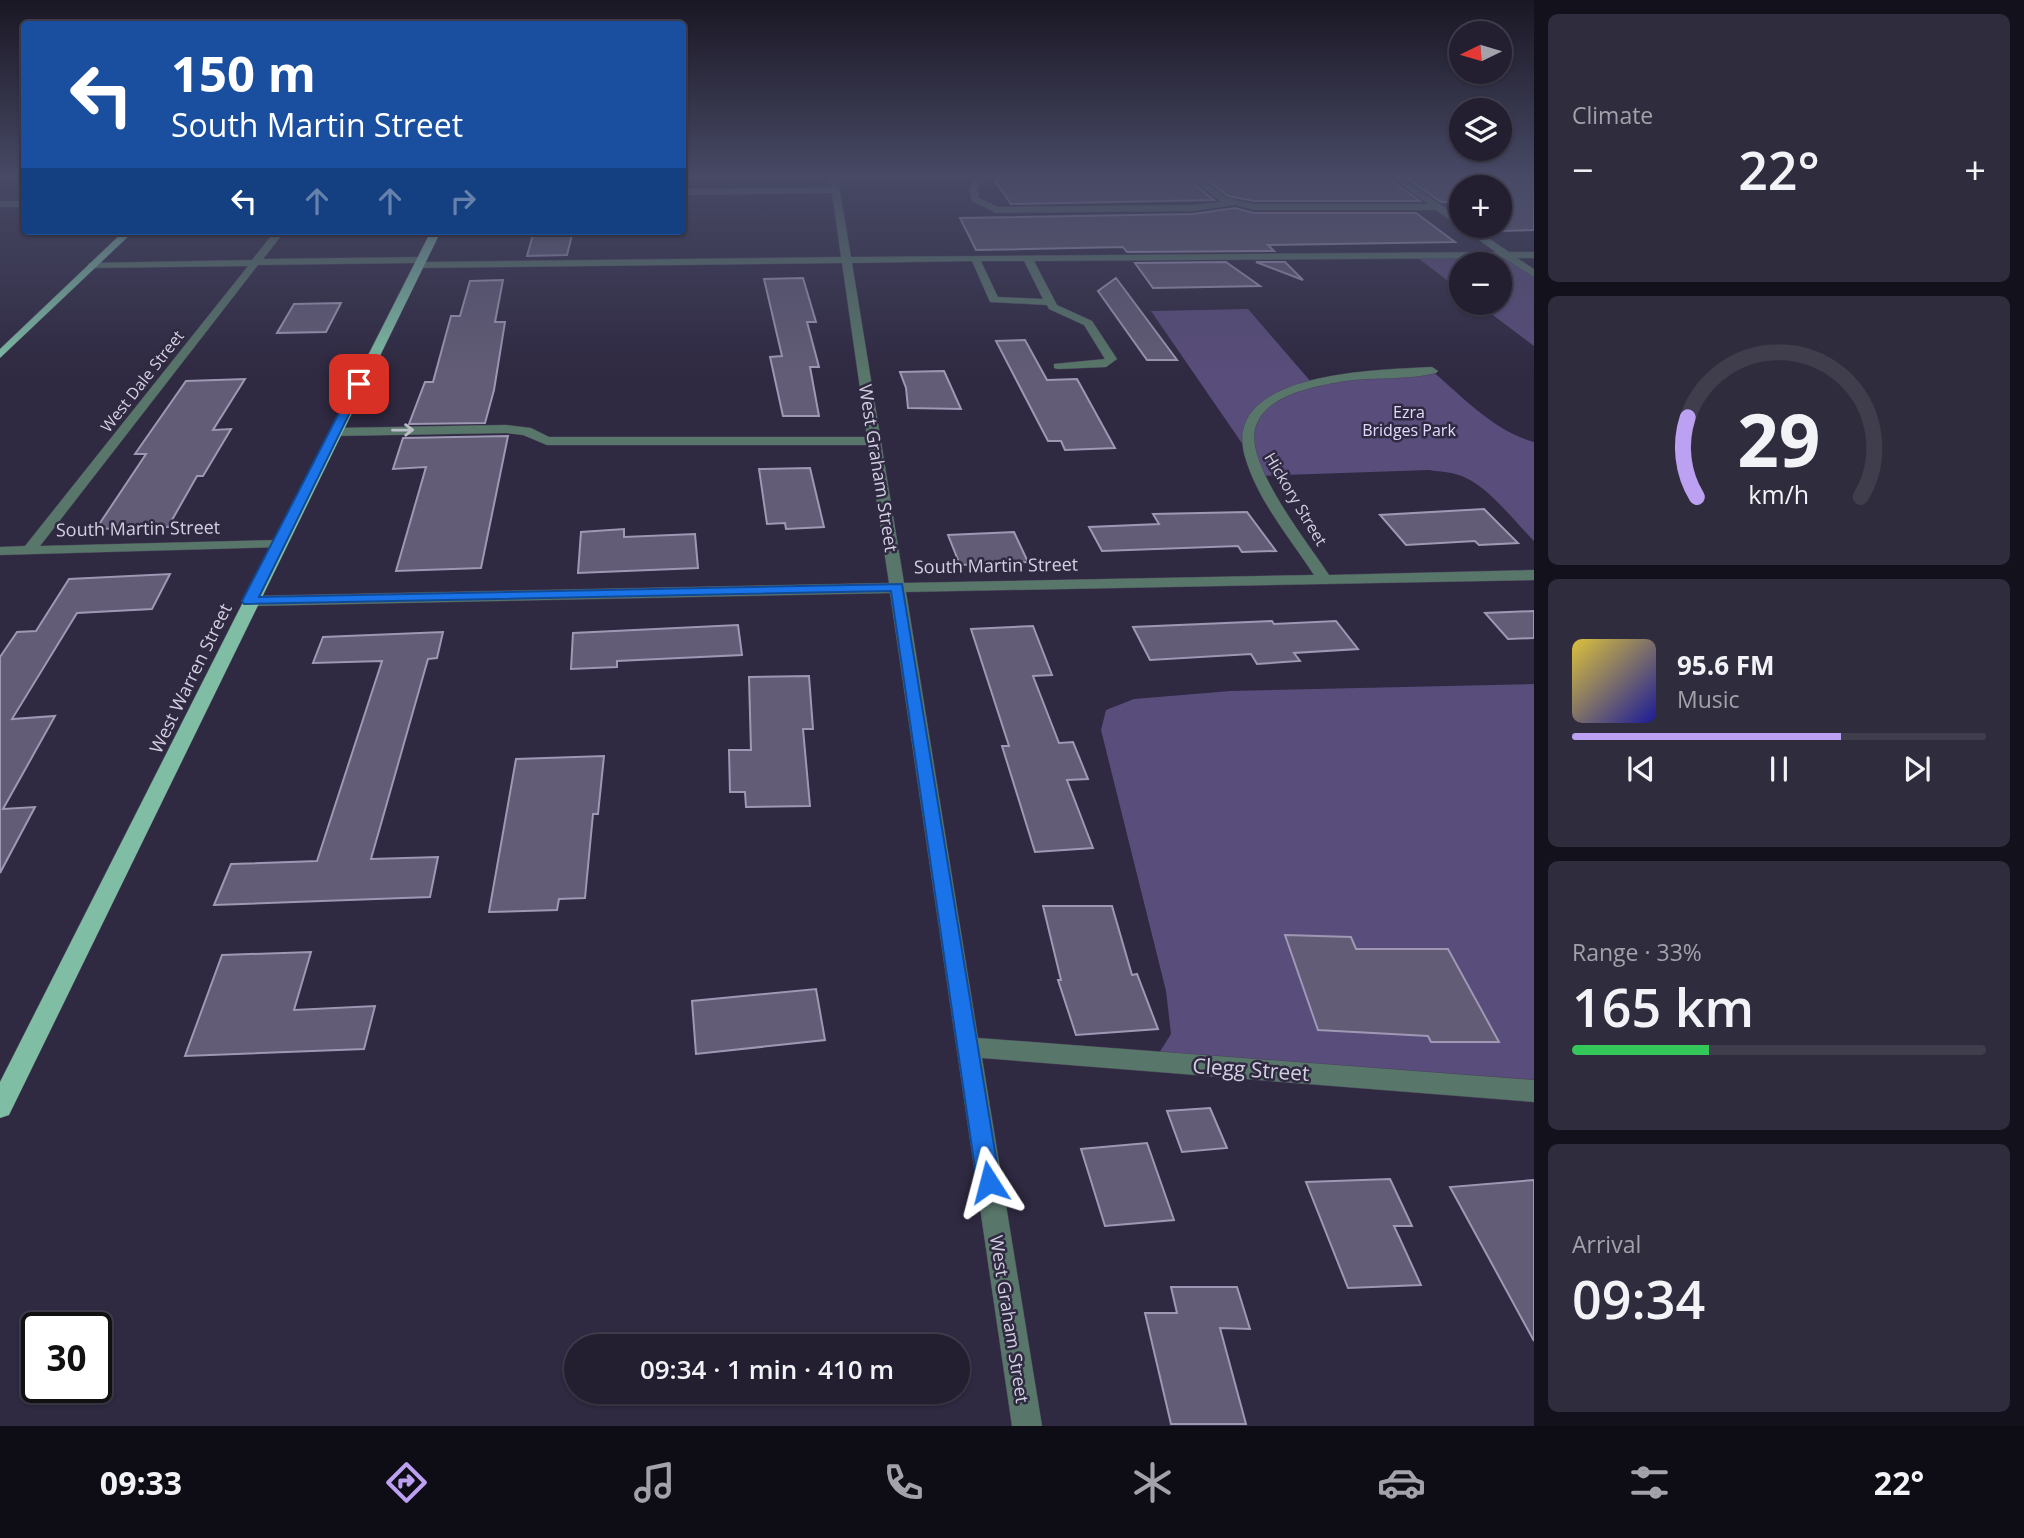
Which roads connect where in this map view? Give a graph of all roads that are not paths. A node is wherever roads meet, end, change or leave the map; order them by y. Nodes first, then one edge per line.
1 (119, 241) edge
2 (273, 241) edge
3 (431, 241) edge
4 (844, 241) edge
5 (1487, 241) edge
6 (1504, 252) edge
7 (1449, 255) edge
8 (1512, 255) edge
9 (1534, 255) edge
10 (1512, 257) edge
11 (975, 258) junction
12 (1028, 258) junction
13 (847, 260) junction
14 (255, 263) junction
15 (420, 263) junction
16 (93, 265) junction
17 (1534, 274) edge
18 (1050, 302) junction
19 (0, 355) edge
20 (1058, 366) dead end
21 (1432, 371) dead end
22 (335, 432) junction
23 (874, 441) junction
24 (278, 544) junction
25 (29, 550) junction
26 (0, 551) edge
27 (1534, 575) edge
28 (1323, 577) junction
29 (897, 587) junction
30 (249, 601) junction
31 (968, 1047) junction
32 (1534, 1091) edge
33 (0, 1107) edge
34 (1027, 1426) edge

1 - 16 main road
2 - 14 street, West Dale Street
3 - 15 main road, West Warren Street
4 - 13 street, West Graham Street
5 - 6 street
7 - 12 street
8 - 9 street
10 - 17 street
11 - 12 street
11 - 13 street
11 - 18 street
12 - 18 street
13 - 15 street
13 - 23 street, West Graham Street
14 - 15 street
14 - 16 street
14 - 25 street, West Dale Street
15 - 22 main road, West Warren Street
16 - 19 main road
18 - 20 street
21 - 28 street, Hickory Street
22 -> 23 street
22 - 24 main road, West Warren Street
23 - 29 street, West Graham Street
24 - 25 street, South Martin Street
24 - 30 main road, West Warren Street
25 - 26 street, South Martin Street
27 - 28 street, South Martin Street
28 - 29 street, South Martin Street
29 - 30 street, South Martin Street
29 - 31 street, West Graham Street
30 - 33 main road, West Warren Street
31 - 32 street, Clegg Street
31 - 34 street, West Graham Street

